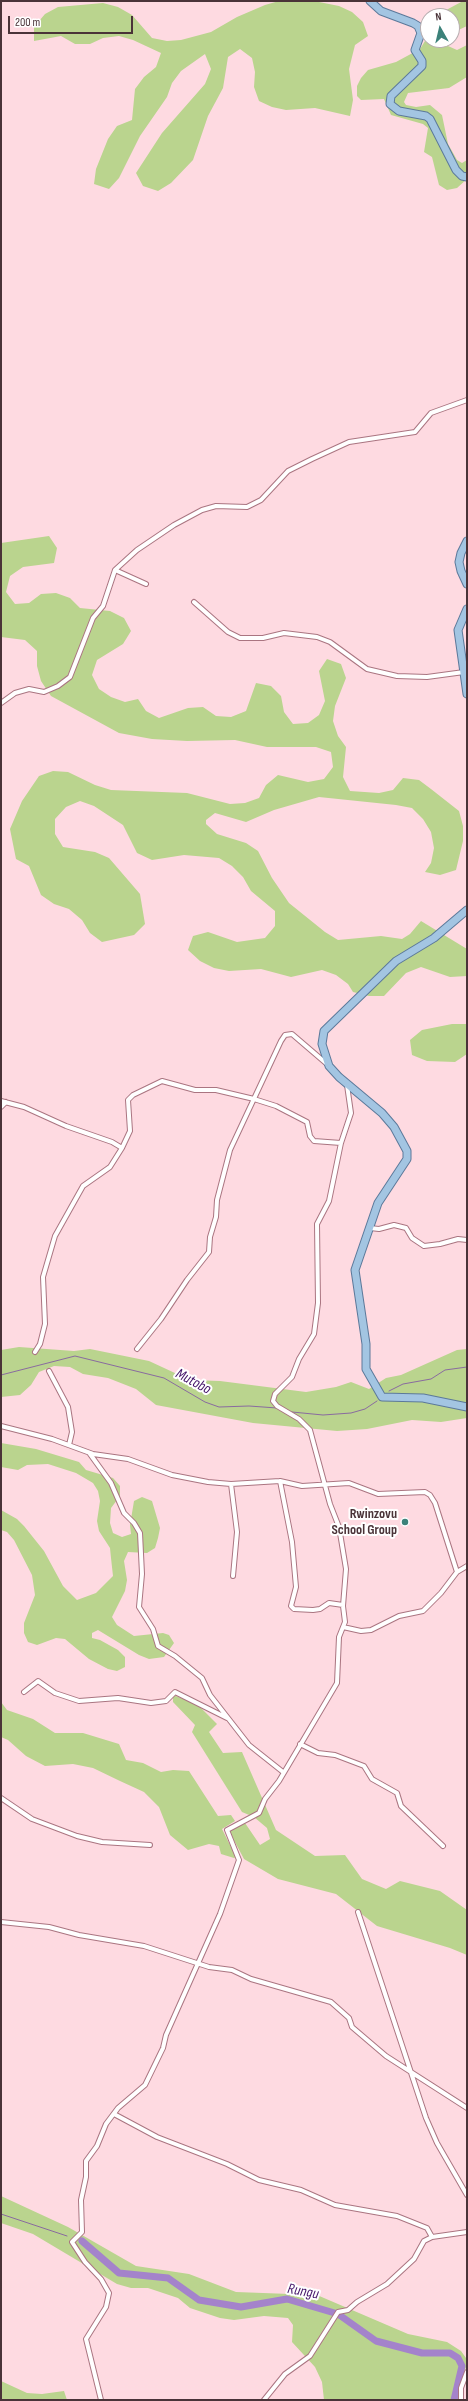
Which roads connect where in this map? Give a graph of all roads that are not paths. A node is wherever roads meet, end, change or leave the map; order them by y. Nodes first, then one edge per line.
1 (370, 1) edge
2 (467, 177) edge
3 (467, 400) edge
4 (467, 541) edge
5 (115, 570) junction
6 (146, 584) dead end
7 (467, 584) edge
8 (194, 602) dead end
9 (467, 609) edge
10 (467, 618) edge
11 (458, 630) junction
12 (464, 672) junction
13 (467, 694) edge
14 (1, 703) edge
15 (467, 910) edge
16 (329, 1066) junction
17 (347, 1085) junction
18 (254, 1099) junction
19 (3, 1101) edge
20 (1, 1107) edge
21 (340, 1143) junction
22 (122, 1148) junction
23 (370, 1228) junction
24 (467, 1240) edge
25 (137, 1349) dead end
26 (35, 1352) dead end
27 (49, 1371) dead end
28 (467, 1407) edge
29 (1, 1426) edge
30 (69, 1445) junction
31 (90, 1453) junction
32 (280, 1481) junction
33 (324, 1483) junction
34 (231, 1484) junction
35 (467, 1566) edge
36 (457, 1572) junction
37 (233, 1576) dead end
38 (343, 1605) junction
39 (343, 1627) junction
40 (24, 1692) dead end
41 (229, 1719) junction
42 (300, 1744) junction
43 (284, 1772) junction
44 (1, 1798) edge
45 (150, 1845) dead end
46 (443, 1846) dead end
47 (358, 1912) dead end
48 (1, 1922) edge
49 (196, 1963) junction
50 (412, 2072) junction
51 (467, 2108) edge
52 (114, 2114) junction
53 (467, 2195) edge
54 (467, 2232) edge
55 (432, 2237) junction
56 (467, 2372) edge
57 (101, 2400) edge
58 (264, 2400) edge
59 (460, 2400) edge

1 - 2 main road
3 - 5 street
4 - 7 main road
5 - 6 street
5 - 14 street
8 - 12 street
9 - 11 main road
10 - 11 street
11 - 12 main road
12 - 13 main road
15 - 16 main road
16 - 17 main road
16 - 18 street
17 - 21 street
17 - 23 main road
18 - 21 street
18 - 22 street
18 - 25 street
19 - 20 street
19 - 22 street
21 - 33 street
22 - 26 street
23 - 24 street
23 - 28 main road
27 - 30 street
29 - 30 street
30 - 31 street
31 - 34 street
31 - 41 street
32 - 33 street
32 - 34 street
32 - 38 street
33 - 36 street
33 - 38 street
34 - 37 street
35 - 36 street
36 - 39 street
38 - 39 street
39 - 42 street
40 - 41 street
41 - 43 street
42 - 43 street
42 - 46 street
43 - 49 street
44 - 45 street
47 - 50 street
48 - 49 street
49 - 50 street
49 - 52 street
50 - 51 street
50 - 53 street
52 - 55 street
52 - 57 street
54 - 55 street
55 - 58 street
56 - 59 street

